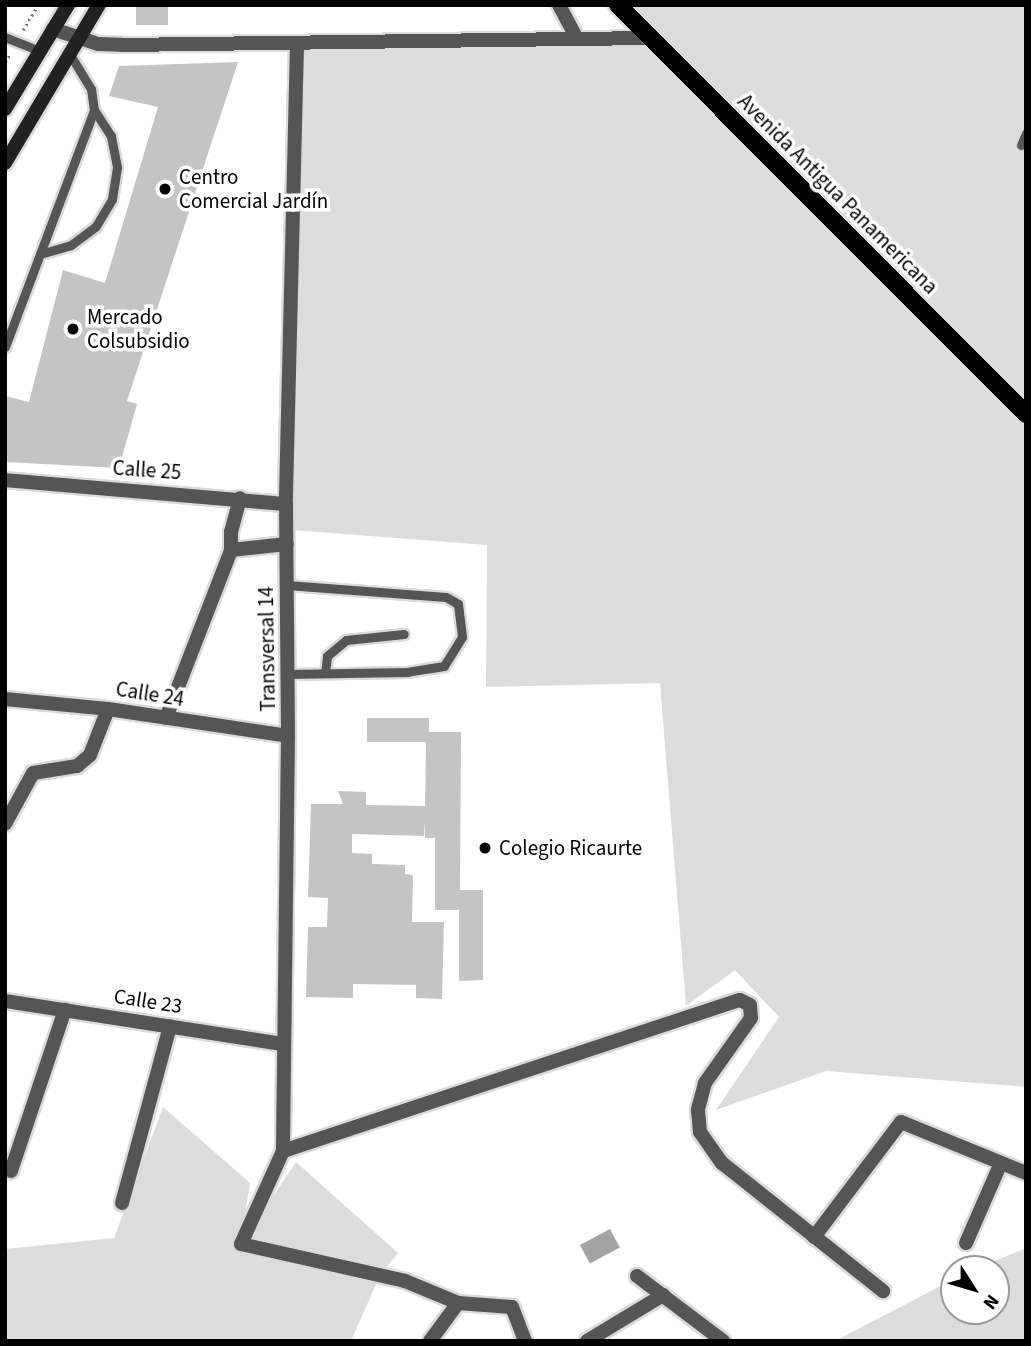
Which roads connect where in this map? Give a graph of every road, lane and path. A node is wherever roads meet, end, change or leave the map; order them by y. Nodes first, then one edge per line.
1 (68, 5) edge
2 (99, 5) edge
3 (559, 5) edge
4 (618, 5) edge
5 (53, 29) junction
6 (5, 37) edge
7 (576, 37) junction
8 (79, 38) junction
9 (650, 38) junction
10 (297, 45) junction
11 (40, 51) junction
12 (69, 53) junction
13 (5, 109) edge
14 (94, 110) junction
15 (1026, 133) edge
16 (1021, 145) dead end
17 (5, 163) edge
18 (40, 254) junction
19 (5, 347) edge
20 (1026, 414) edge
21 (5, 480) edge
22 (240, 498) junction
23 (286, 503) junction
24 (286, 544) junction
25 (231, 550) junction
26 (287, 585) junction
27 (404, 634) dead end
28 (325, 673) junction
29 (288, 674) junction
30 (5, 699) edge
31 (108, 709) junction
32 (166, 718) junction
33 (288, 736) junction
34 (5, 824) edge
35 (5, 1001) edge
36 (65, 1010) junction
37 (170, 1026) junction
38 (284, 1044) junction
39 (283, 1151) junction
40 (1001, 1163) junction
41 (11, 1171) dead end
42 (1026, 1173) edge
43 (122, 1203) dead end
44 (814, 1237) junction
45 (966, 1243) dead end
46 (637, 1276) dead end
47 (883, 1291) dead end
48 (663, 1295) junction
49 (458, 1303) junction
50 (430, 1341) edge
51 (525, 1341) edge
52 (587, 1341) edge
53 (723, 1341) edge

1 - 5 main road
2 - 8 main road
3 - 7 street
4 - 9 main road, Avenida Antigua Panamericana
5 - 8 street
5 - 11 main road
6 - 11 lane
7 - 9 street
7 - 10 street
8 - 10 street
8 - 12 main road
9 - 20 main road, Avenida Antigua Panamericana
10 - 23 street, Transversal 14
11 - 13 main road
12 - 14 lane
12 - 17 main road
14 - 18 lane
14 - 18 lane
15 - 16 lane
18 - 19 lane
21 - 22 street, Calle 25
22 - 23 street, Calle 25
22 - 25 street
23 - 24 street, Transversal 14
24 - 25 street
24 - 26 street, Transversal 14
25 - 32 street
26 - 28 lane
26 - 29 street, Transversal 14
27 - 28 lane
28 - 29 lane
29 - 33 street, Transversal 14
30 - 31 street, Calle 24
31 - 32 street, Calle 24
31 - 34 street
32 - 33 street, Calle 24
33 - 38 street, Transversal 14
35 - 36 street, Calle 23
36 - 37 street, Calle 23
36 - 41 street
37 - 38 street, Calle 23
37 - 43 street
38 - 39 street, Transversal 14
39 - 44 street
39 - 49 street, Transversal 14
40 - 42 street
40 - 44 street
40 - 45 street
44 - 47 street
46 - 48 street
48 - 52 street
48 - 53 street
49 - 50 street
49 - 51 street

